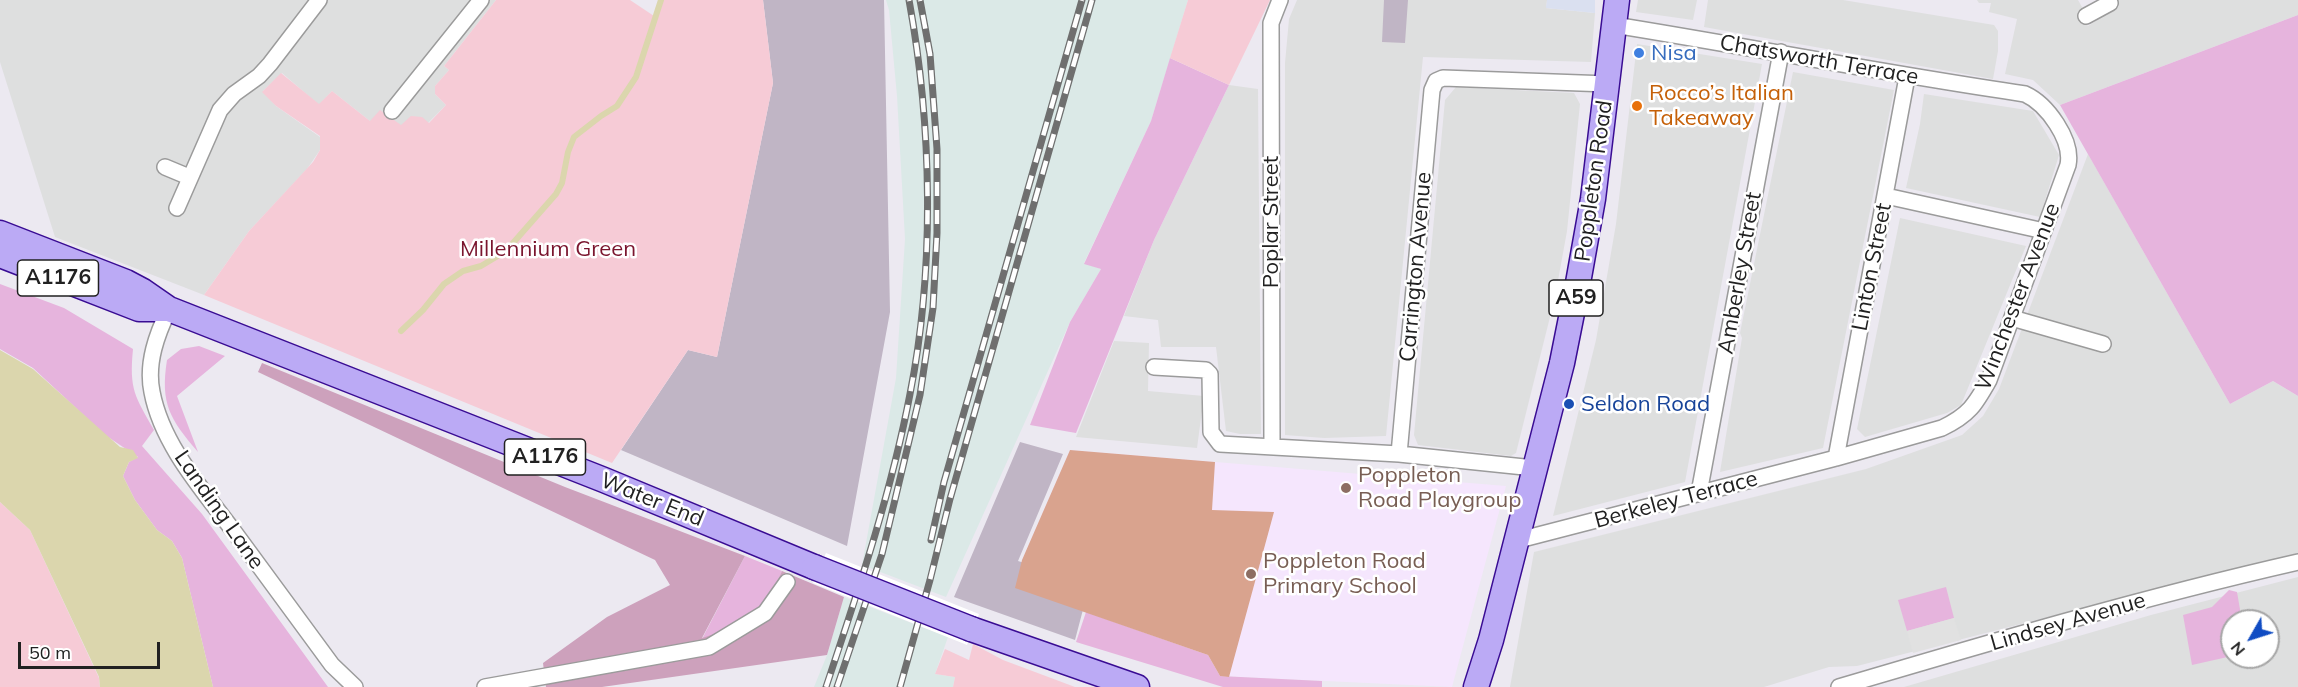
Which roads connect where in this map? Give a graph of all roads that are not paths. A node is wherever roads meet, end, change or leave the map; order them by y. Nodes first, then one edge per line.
1 (320, 0) edge
2 (481, 0) edge
3 (1280, 0) edge
4 (1617, 0) edge
5 (1614, 25) junction
6 (1781, 52) junction
7 (1907, 77) junction
8 (1608, 84) junction
9 (2025, 94) joint
10 (392, 111) dead end
11 (165, 167) dead end
12 (189, 177) junction
13 (1886, 196) junction
14 (177, 208) dead end
15 (2044, 231) junction
16 (0, 233) edge
17 (0, 255) edge
18 (169, 309) junction
19 (2012, 318) junction
20 (2103, 344) dead end
21 (1154, 367) dead end
22 (1272, 446) junction
23 (1399, 454) junction
24 (1836, 458) junction
25 (1534, 468) junction
26 (1699, 493) junction
27 (1515, 541) junction
28 (2298, 562) edge
29 (787, 582) dead end
30 (355, 687) edge
31 (484, 687) edge
32 (1137, 687) edge
33 (1476, 687) edge
34 (1839, 687) edge

1 - 12 street
2 - 10 street
3 - 22 street, Poplar Street
4 - 5 main road, Poppleton Road / A59
5 - 6 street, Chatsworth Terrace
5 - 8 main road, Poppleton Road / A59
6 - 7 street, Chatsworth Terrace
6 - 26 street, Amberley Street
7 - 9 street, Chatsworth Terrace
7 - 13 street, Linton Street
8 - 23 street, Carrington Avenue
8 - 25 main road, Poppleton Road / A59
9 - 15 street, Winchester Avenue
11 - 12 street
12 - 14 street
13 - 15 street
13 - 24 street, Linton Street
15 - 19 street, Winchester Avenue
16 - 18 main road, Water End / A1176
17 - 18 main road, Water End / A1176
18 - 30 street, Landing Lane
18 - 32 main road, Water End / A1176, bridge
19 - 20 street
19 - 24 street, Winchester Avenue
21 - 22 street
22 - 23 street
23 - 25 street
24 - 26 street, Berkeley Terrace
25 - 27 main road, Poppleton Road / A59
26 - 27 street, Berkeley Terrace
27 - 33 main road, Poppleton Road / A59
28 - 34 street, Lindsey Avenue
29 - 31 street

